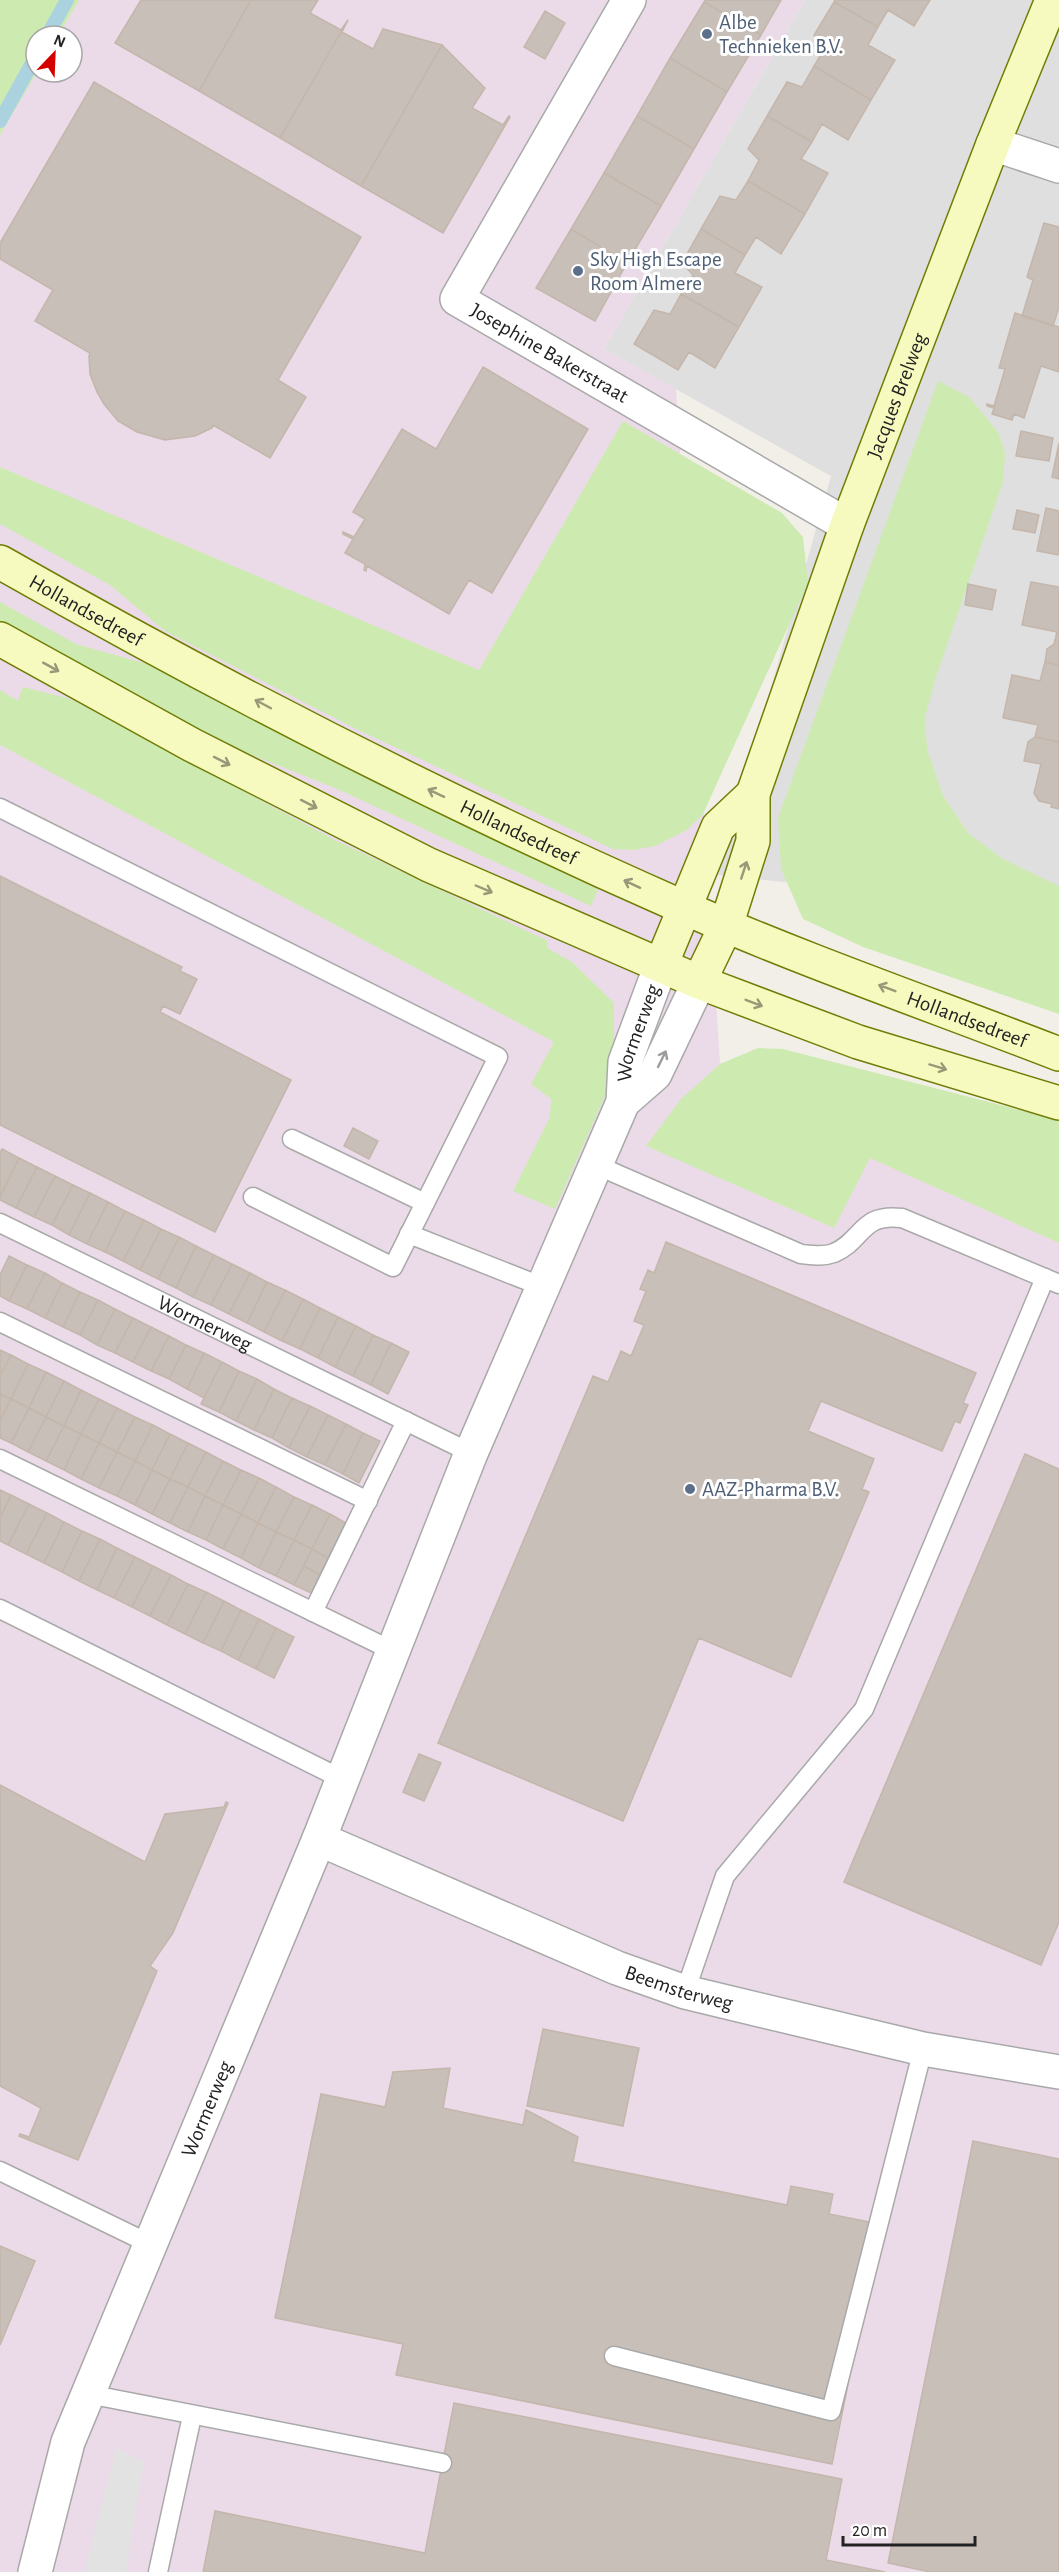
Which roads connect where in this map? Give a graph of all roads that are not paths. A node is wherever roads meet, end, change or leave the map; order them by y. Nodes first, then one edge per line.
1 (629, 0) edge
2 (1052, 0) edge
3 (993, 144) junction
4 (1059, 166) edge
5 (847, 525) junction
6 (0, 562) edge
7 (0, 639) edge
8 (753, 794) junction
9 (0, 808) edge
10 (685, 908) junction
11 (726, 926) junction
12 (661, 965) junction
13 (699, 982) junction
14 (1059, 1054) edge
15 (624, 1102) junction
16 (1059, 1103) edge
17 (292, 1139) dead end
18 (596, 1165) junction
19 (253, 1197) dead end
20 (425, 1203) junction
21 (2, 1228) edge
22 (410, 1234) junction
23 (1052, 1281) edge
24 (543, 1287) junction
25 (0, 1322) edge
26 (406, 1421) junction
27 (471, 1453) junction
28 (0, 1460) edge
29 (368, 1502) junction
30 (0, 1609) edge
31 (313, 1612) junction
32 (393, 1651) junction
33 (342, 1779) junction
34 (319, 1839) junction
35 (685, 1992) junction
36 (922, 2049) junction
37 (1059, 2072) edge
38 (0, 2171) edge
39 (150, 2244) junction
40 (614, 2356) dead end
41 (88, 2394) junction
42 (192, 2416) junction
43 (442, 2463) dead end
44 (35, 2572) edge
45 (158, 2572) edge

1 - 5 street, Josephine Bakerstraat
2 - 3 main road, Jacques Brelweg
3 - 4 street
3 - 5 main road, Jacques Brelweg
5 - 8 main road, Jacques Brelweg
10 -> 6 main road, Hollandsedreef
7 -> 12 main road
8 - 10 main road, Jacques Brelweg
11 -> 8 main road, Jacques Brelweg
9 - 20 lane
10 - 11 main road, Hollandsedreef
10 - 12 main road, Jacques Brelweg
11 - 13 main road, Jacques Brelweg
14 -> 11 main road, Hollandsedreef
12 - 13 main road
12 - 15 street, Wormerweg
15 -> 13 street, Wormerweg
13 -> 16 main road
15 - 18 street, Wormerweg
17 - 20 lane
18 - 23 lane
18 - 24 street, Wormerweg
19 - 22 lane
20 - 22 lane
21 - 26 lane, Wormerweg
22 - 24 lane
23 - 35 lane
24 - 27 street, Wormerweg
25 - 29 lane
26 - 27 lane, Wormerweg
26 - 29 lane
27 - 32 street, Wormerweg
28 - 31 lane
29 - 31 lane
30 - 33 lane
31 - 32 lane
32 - 33 street, Wormerweg
33 - 34 street, Wormerweg
34 - 35 street, Beemsterweg
34 - 39 street, Wormerweg
35 - 36 street, Beemsterweg
36 - 37 street, Beemsterweg
36 - 40 lane
38 - 39 lane
39 - 41 street, Wormerweg
41 - 42 lane
41 - 44 street, Wormerweg
42 - 43 lane
42 - 45 lane

